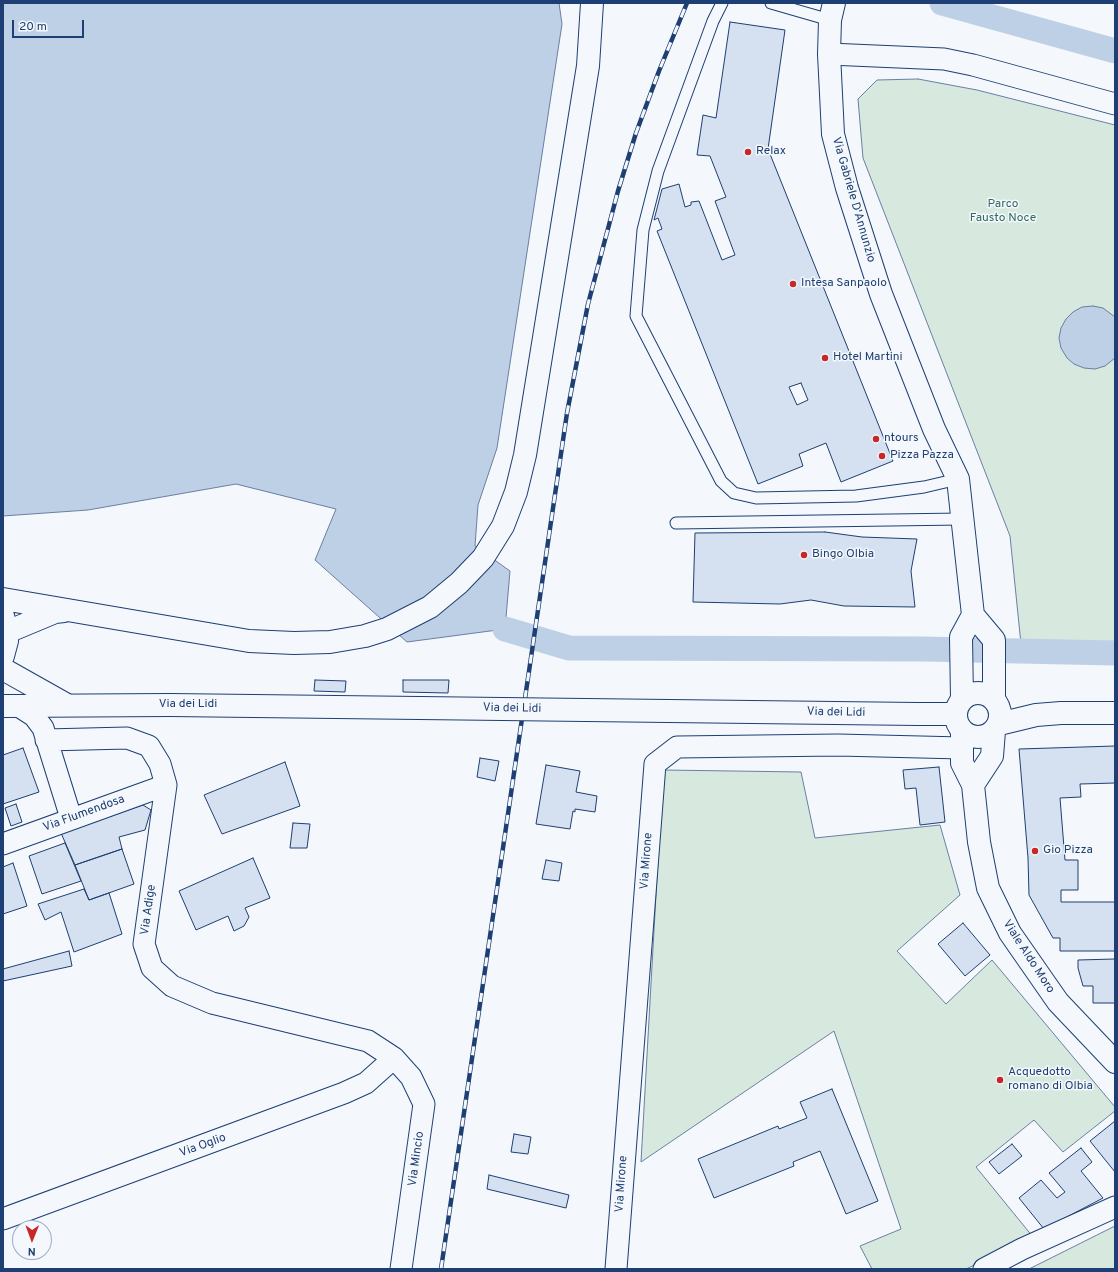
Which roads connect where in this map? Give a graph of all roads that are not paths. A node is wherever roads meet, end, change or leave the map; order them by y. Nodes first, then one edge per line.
1 (592, 3) edge
2 (722, 3) edge
3 (771, 3) edge
4 (832, 10) edge
5 (829, 54) junction
6 (1115, 104) edge
7 (958, 479) junction
8 (962, 520) junction
9 (676, 523) dead end
10 (3, 599) edge
11 (69, 611) junction
12 (973, 615) junction
13 (5, 624) edge
14 (3, 656) edge
15 (3, 669) edge
16 (12, 706) edge
17 (68, 706) junction
18 (1115, 713) edge
19 (996, 715) junction
20 (960, 723) junction
21 (46, 740) junction
22 (166, 785) junction
23 (973, 785) junction
24 (71, 818) junction
25 (3, 844) edge
26 (394, 1058) junction
27 (1115, 1062) edge
28 (1115, 1207) edge
29 (3, 1219) edge
30 (401, 1269) edge
31 (616, 1269) edge
32 (984, 1269) edge

1 - 11 main road
2 - 7 lane
3 - 4 lane
4 - 5 main road, Via Gabriele D'Annunzio
5 - 6 street
5 - 7 main road, Via Gabriele D'Annunzio
7 - 8 main road, Via Gabriele D'Annunzio
8 - 9 lane
8 - 12 main road, Via Gabriele D'Annunzio
10 - 11 main road
11 - 13 main road
12 - 19 main road
12 - 20 main road
13 - 14 main road
15 - 17 main road
16 - 17 main road, Via dei Lidi
16 - 21 street
17 - 20 main road, Via dei Lidi, bridge
18 - 19 main road
19 - 20 main road
19 - 20 main road
19 - 23 main road
20 - 23 main road, Viale Aldo Moro
20 - 31 street, Via Mirone
21 - 22 street, Via Adige
21 - 24 street
22 - 24 street, Via Flumendosa
22 - 26 street, Via Adige
23 - 27 main road, Viale Aldo Moro
24 - 25 street, Via Flumendosa
26 - 29 street, Via Oglio
26 - 30 street, Via Mincio
28 - 32 street

